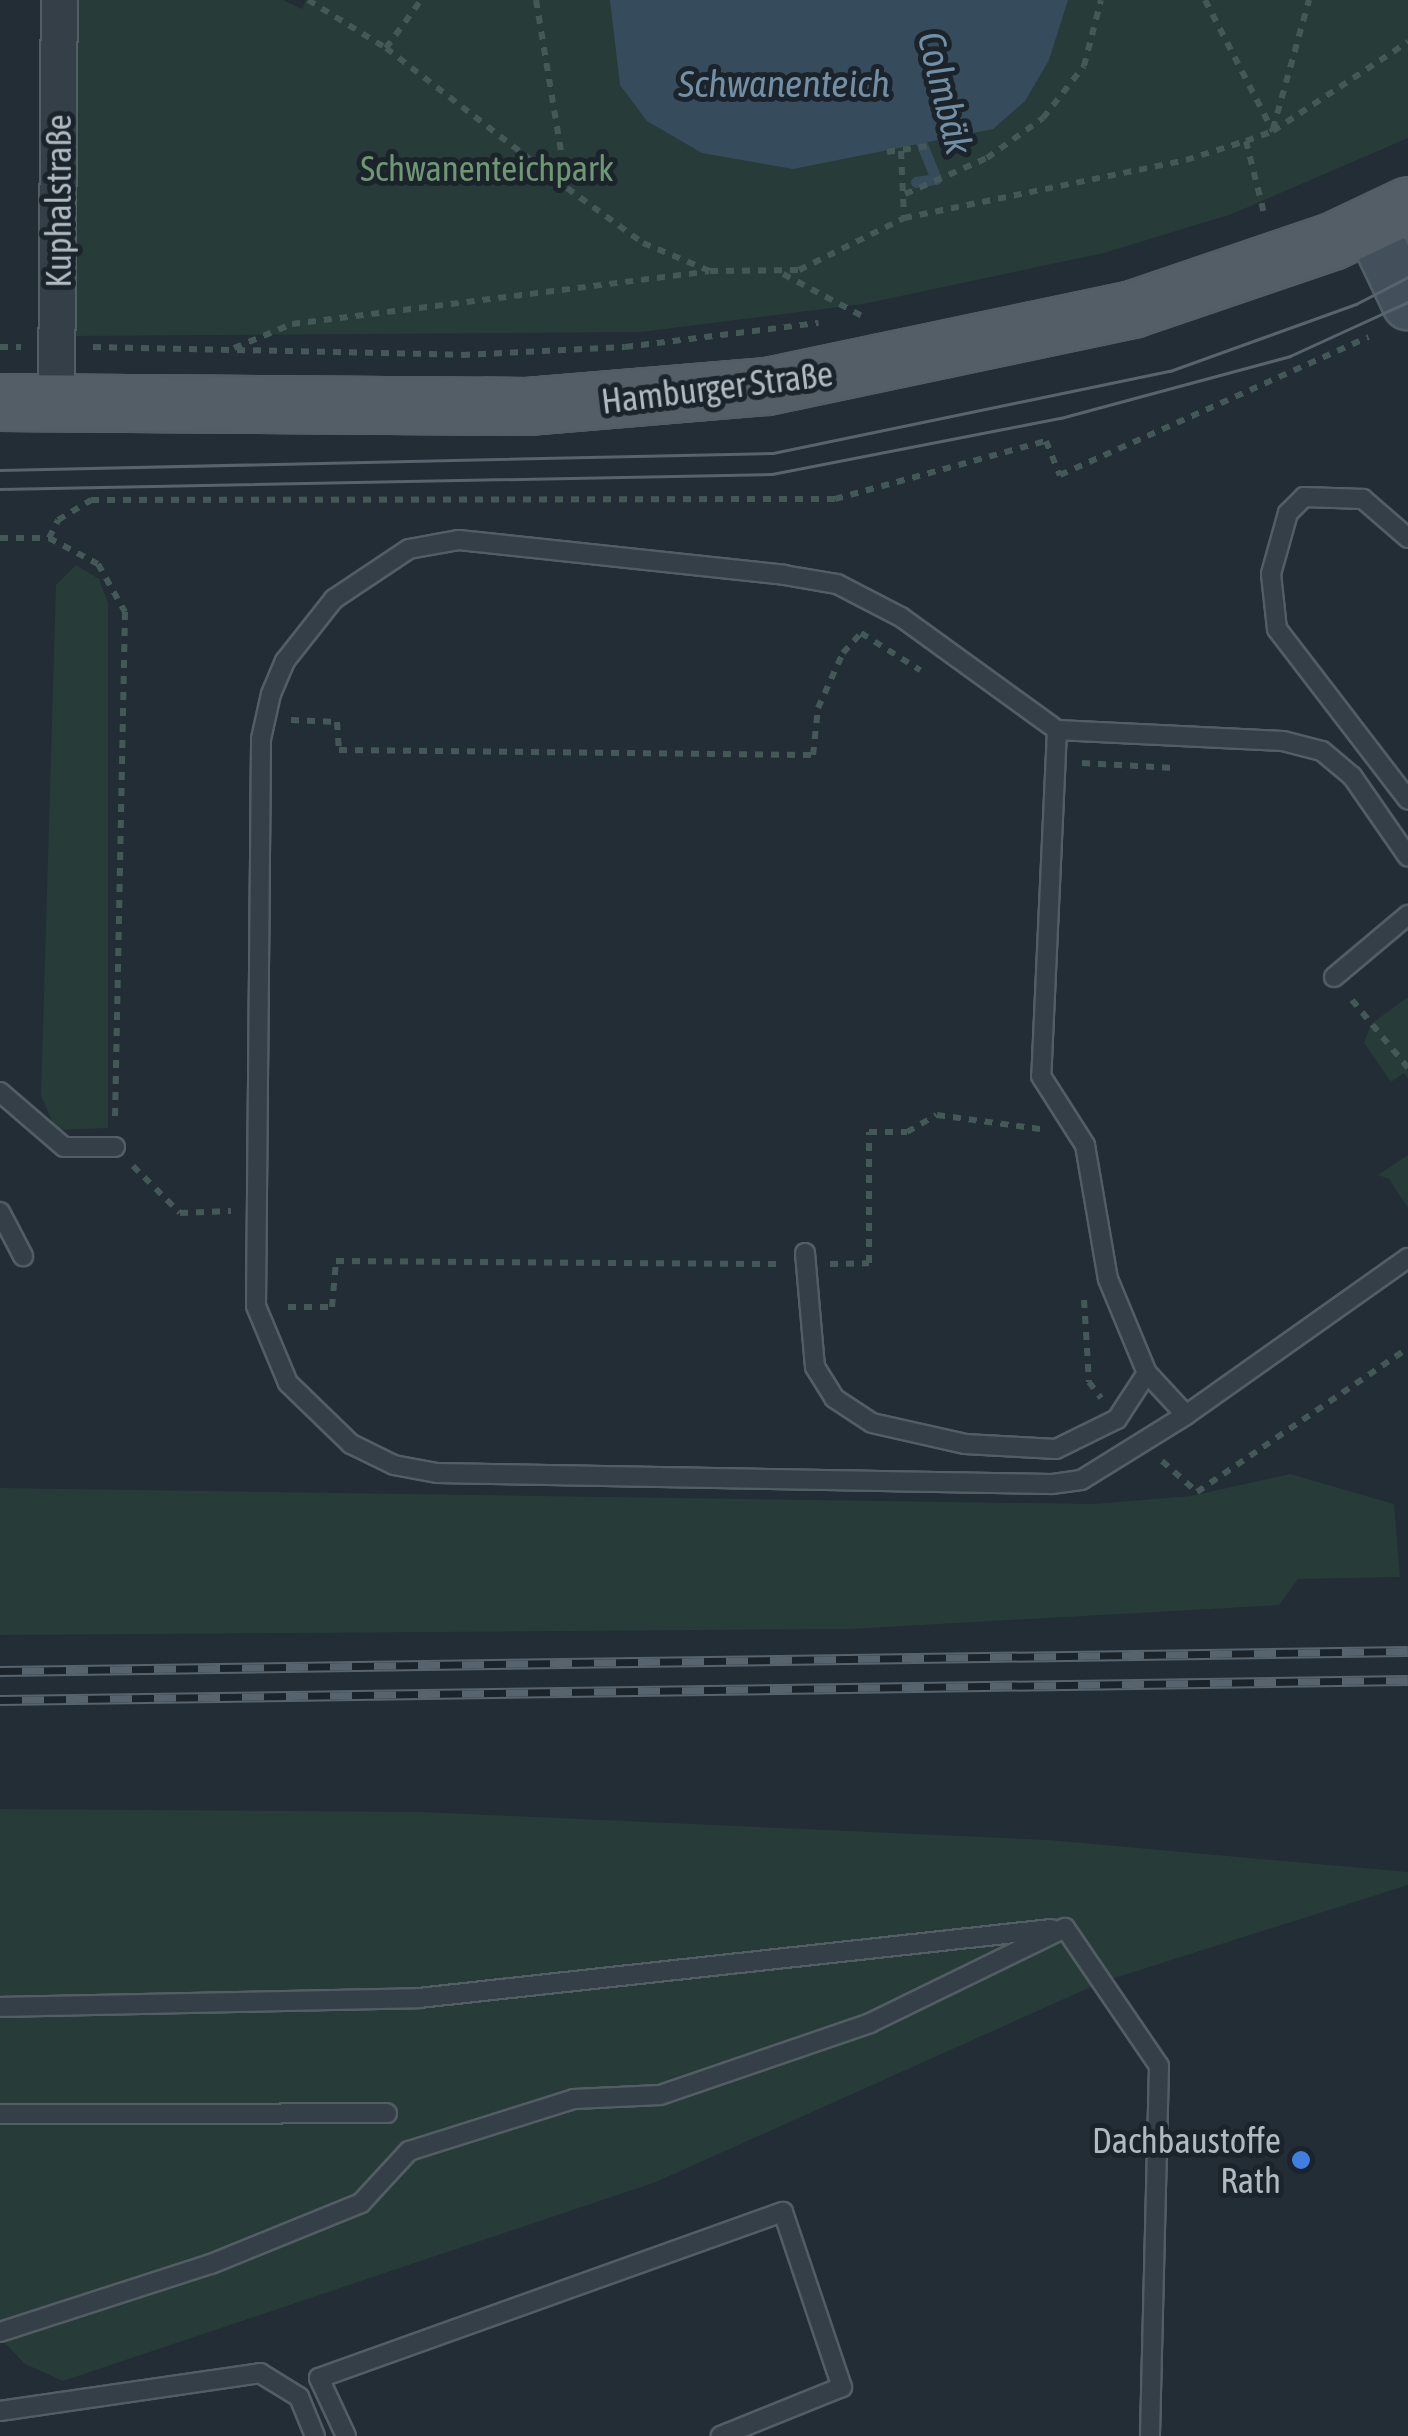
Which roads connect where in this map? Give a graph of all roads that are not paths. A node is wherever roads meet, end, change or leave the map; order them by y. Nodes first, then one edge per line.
1 (60, 0) edge
2 (1389, 214) edge
3 (1408, 304) edge
4 (0, 402) edge
5 (56, 402) junction
6 (1408, 538) edge
7 (1057, 730) junction
8 (1408, 800) edge
9 (1408, 857) edge
10 (1408, 915) edge
11 (1334, 977) road end
12 (0, 1092) edge
13 (115, 1148) road end
14 (0, 1212) edge
15 (23, 1256) dead end
16 (806, 1259) road end
17 (1406, 1262) edge
18 (1147, 1374) junction
19 (1186, 1415) junction
20 (1065, 1928) junction
21 (0, 2007) edge
22 (387, 2113) dead end
23 (0, 2114) edge
24 (0, 2332) edge
25 (0, 2411) edge
26 (315, 2436) edge
27 (346, 2436) edge
28 (721, 2436) edge
29 (1150, 2436) edge

1 - 5 street, Kuphalstraße
2 - 3 street
2 - 5 main road, Hamburger Straße
4 - 5 main road, Hamburger Straße
6 - 8 lane
7 - 9 lane
7 - 18 lane
7 - 19 lane
10 - 11 lane
12 - 13 lane
14 - 15 lane
16 - 18 lane
17 - 19 lane
18 - 19 lane
20 - 21 lane
20 - 24 lane
20 - 29 lane
22 - 23 lane
25 - 26 lane
27 - 28 lane

